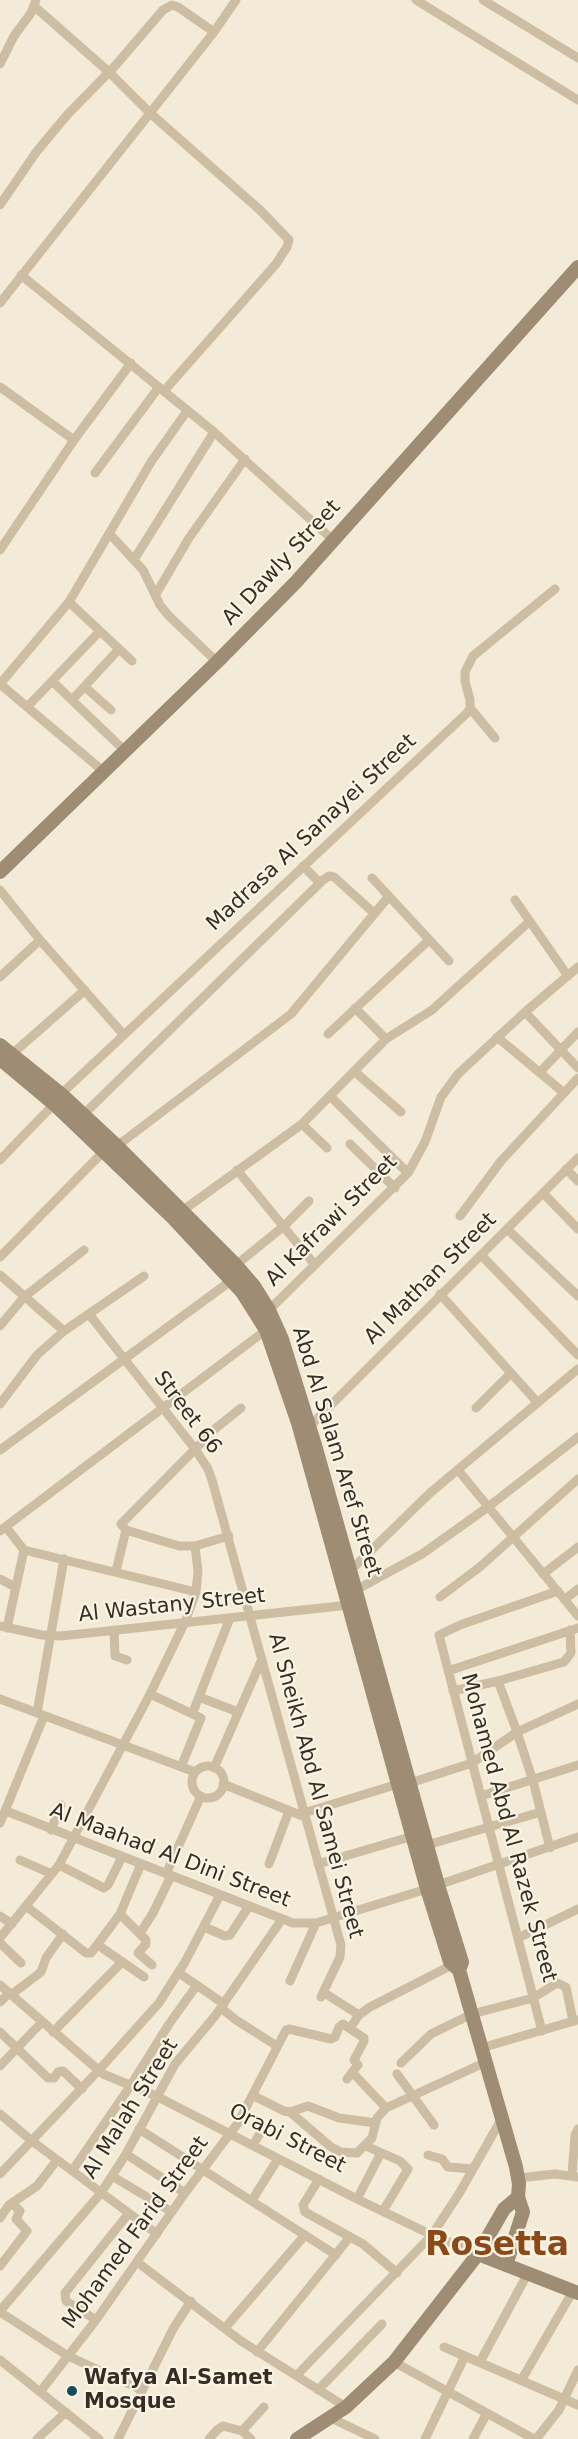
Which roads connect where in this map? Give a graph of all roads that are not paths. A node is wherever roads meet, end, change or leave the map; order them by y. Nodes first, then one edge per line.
1 (236, 0) edge
2 (416, 0) edge
3 (483, 0) edge
4 (35, 3) edge
5 (214, 32) junction
6 (578, 58) edge
7 (0, 64) edge
8 (109, 72) junction
9 (578, 100) edge
10 (150, 113) junction
11 (0, 205) edge
12 (578, 267) edge
13 (21, 275) junction
14 (0, 303) edge
15 (131, 363) junction
16 (0, 387) edge
17 (162, 389) junction
18 (187, 411) junction
19 (214, 432) junction
20 (74, 440) junction
21 (246, 459) junction
22 (95, 473) dead end
23 (109, 533) junction
24 (334, 541) junction
25 (0, 550) edge
26 (135, 558) junction
27 (555, 588) dead end
28 (156, 594) junction
29 (69, 603) junction
30 (99, 631) junction
31 (119, 649) junction
32 (132, 661) dead end
33 (216, 662) junction
34 (52, 681) junction
35 (85, 687) junction
36 (72, 700) junction
37 (27, 707) junction
38 (470, 708) junction
39 (111, 710) dead end
40 (495, 738) dead end
41 (124, 750) junction
42 (103, 771) junction
43 (303, 867) junction
44 (0, 872) edge
45 (372, 878) dead end
46 (320, 883) junction
47 (0, 890) edge
48 (389, 896) junction
49 (515, 900) dead end
50 (374, 913) junction
51 (530, 921) junction
52 (40, 940) junction
53 (429, 940) junction
54 (449, 961) dead end
55 (578, 967) edge
56 (568, 976) junction
57 (0, 977) edge
58 (85, 990) junction
59 (355, 1008) junction
60 (525, 1012) junction
61 (578, 1032) edge
62 (123, 1034) junction
63 (328, 1034) dead end
64 (497, 1037) junction
65 (386, 1039) junction
66 (0, 1045) edge
67 (560, 1050) junction
68 (6, 1056) edge
69 (578, 1068) edge
70 (354, 1071) junction
71 (540, 1072) junction
72 (578, 1077) edge
73 (563, 1092) junction
74 (331, 1097) junction
75 (57, 1099) junction
76 (401, 1112) dead end
77 (83, 1115) junction
78 (302, 1124) junction
79 (350, 1144) dead end
80 (111, 1148) junction
81 (327, 1148) dead end
82 (578, 1158) edge
83 (0, 1160) edge
84 (566, 1169) junction
85 (237, 1170) junction
86 (408, 1173) junction
87 (578, 1181) edge
88 (394, 1188) junction
89 (543, 1193) junction
90 (309, 1201) dead end
91 (182, 1211) junction
92 (460, 1216) dead end
93 (284, 1226) junction
94 (507, 1229) junction
95 (578, 1229) edge
96 (84, 1250) dead end
97 (481, 1255) junction
98 (0, 1257) edge
99 (236, 1265) junction
100 (315, 1265) junction
101 (0, 1275) edge
102 (144, 1276) dead end
103 (232, 1280) junction
104 (440, 1294) junction
105 (578, 1296) edge
106 (24, 1298) junction
107 (269, 1310) junction
108 (88, 1314) junction
109 (0, 1326) edge
110 (266, 1330) junction
111 (64, 1331) junction
112 (578, 1355) edge
113 (124, 1360) junction
114 (578, 1369) edge
115 (511, 1373) junction
116 (538, 1403) junction
117 (0, 1404) edge
118 (162, 1408) junction
119 (241, 1408) dead end
120 (476, 1408) dead end
121 (305, 1423) junction
122 (578, 1437) edge
123 (195, 1449) junction
124 (0, 1450) edge
125 (458, 1470) junction
126 (578, 1479) edge
127 (488, 1507) junction
128 (3, 1529) edge
129 (126, 1530) junction
130 (229, 1536) junction
131 (513, 1538) junction
132 (195, 1546) junction
133 (578, 1547) edge
134 (24, 1550) junction
135 (64, 1559) junction
136 (351, 1570) junction
137 (116, 1571) junction
138 (543, 1574) junction
139 (0, 1579) edge
140 (15, 1587) junction
141 (578, 1589) edge
142 (356, 1590) junction
143 (196, 1592) junction
144 (561, 1595) junction
145 (440, 1597) dead end
146 (349, 1605) junction
147 (250, 1616) junction
148 (578, 1616) edge
149 (231, 1618) junction
150 (185, 1622) junction
151 (2, 1627) edge
152 (574, 1629) edge
153 (114, 1630) junction
154 (52, 1636) junction
155 (127, 1659) dead end
156 (261, 1659) junction
157 (448, 1671) junction
158 (498, 1681) junction
159 (453, 1691) junction
160 (150, 1694) junction
161 (199, 1697) junction
162 (0, 1699) edge
163 (578, 1704) edge
164 (193, 1712) junction
165 (238, 1712) junction
166 (41, 1714) junction
167 (517, 1732) junction
168 (123, 1745) junction
169 (472, 1763) junction
170 (578, 1765) edge
171 (181, 1767) junction
172 (214, 1768) junction
173 (195, 1772) junction
174 (533, 1781) junction
175 (404, 1783) junction
176 (223, 1784) junction
177 (201, 1796) junction
178 (481, 1796) junction
179 (61, 1805) dead end
180 (4, 1807) edge
181 (289, 1811) junction
182 (541, 1812) junction
183 (304, 1815) junction
184 (0, 1823) edge
185 (489, 1827) junction
186 (51, 1830) junction
187 (412, 1836) junction
188 (578, 1837) edge
189 (73, 1838) junction
190 (427, 1845) junction
191 (550, 1848) junction
192 (122, 1857) junction
193 (20, 1860) dead end
194 (141, 1864) junction
195 (269, 1864) dead end
196 (318, 1864) junction
197 (59, 1865) junction
198 (499, 1866) junction
199 (52, 1874) junction
200 (169, 1875) junction
201 (432, 1887) junction
202 (220, 1895) junction
203 (26, 1906) junction
204 (249, 1906) junction
205 (578, 1909) edge
206 (120, 1914) junction
207 (0, 1917) edge
208 (333, 1918) junction
209 (282, 1919) junction
210 (316, 1923) junction
211 (12, 1924) junction
212 (204, 1927) junction
213 (140, 1933) junction
214 (63, 1934) junction
215 (0, 1938) edge
216 (518, 1938) junction
217 (0, 1943) edge
218 (98, 1945) junction
219 (122, 1962) junction
220 (21, 1963) dead end
221 (152, 1965) dead end
222 (455, 1968) junction
223 (179, 1973) junction
224 (144, 1977) dead end
225 (290, 1981) dead end
226 (0, 1985) edge
227 (197, 1985) junction
228 (10, 1994) junction
229 (533, 1998) junction
230 (0, 2002) edge
231 (222, 2006) junction
232 (472, 2014) junction
233 (359, 2015) junction
234 (576, 2020) edge
235 (42, 2022) junction
236 (350, 2028) junction
237 (542, 2031) junction
238 (0, 2032) edge
239 (53, 2032) junction
240 (277, 2046) junction
241 (17, 2048) junction
242 (481, 2048) junction
243 (401, 2062) dead end
244 (486, 2062) junction
245 (0, 2066) edge
246 (98, 2072) junction
247 (397, 2074) dead end
248 (131, 2085) junction
249 (82, 2089) junction
250 (156, 2096) junction
251 (254, 2096) junction
252 (411, 2096) junction
253 (386, 2108) junction
254 (290, 2112) junction
255 (0, 2114) edge
256 (502, 2118) junction
257 (376, 2123) junction
258 (435, 2125) dead end
259 (139, 2129) junction
260 (578, 2129) edge
261 (262, 2130) dead end
262 (230, 2134) junction
263 (32, 2141) junction
264 (253, 2145) junction
265 (366, 2146) junction
266 (381, 2153) junction
267 (126, 2154) junction
268 (428, 2155) dead end
269 (278, 2158) junction
270 (57, 2160) junction
271 (204, 2168) junction
272 (473, 2169) junction
273 (1, 2171) edge
274 (72, 2171) junction
275 (112, 2176) junction
276 (575, 2176) edge
277 (518, 2178) junction
278 (319, 2180) junction
279 (101, 2193) junction
280 (185, 2193) junction
281 (518, 2197) junction
282 (357, 2199) junction
283 (252, 2200) junction
284 (12, 2203) junction
285 (383, 2211) junction
286 (171, 2212) junction
287 (129, 2213) junction
288 (0, 2218) edge
289 (157, 2234) junction
290 (305, 2235) junction
291 (432, 2235) junction
292 (350, 2238) junction
293 (478, 2254) junction
294 (336, 2255) junction
295 (137, 2262) junction
296 (506, 2265) junction
297 (0, 2266) edge
298 (397, 2273) junction
299 (528, 2273) junction
300 (575, 2292) edge
301 (191, 2301) junction
302 (0, 2311) edge
303 (96, 2320) junction
304 (382, 2324) dead end
305 (225, 2328) junction
306 (444, 2348) dead end
307 (257, 2352) junction
308 (68, 2356) junction
309 (465, 2356) junction
310 (0, 2360) edge
311 (394, 2362) junction
312 (480, 2362) junction
313 (578, 2370) edge
314 (297, 2375) junction
315 (522, 2379) junction
316 (142, 2390) junction
317 (318, 2390) junction
318 (40, 2392) junction
319 (447, 2393) junction
320 (564, 2398) junction
321 (578, 2405) edge
322 (264, 2407) dead end
323 (346, 2407) junction
324 (66, 2412) junction
325 (487, 2413) junction
326 (331, 2418) junction
327 (242, 2431) junction
328 (95, 2438) edge
329 (369, 2438) edge
330 (37, 2439) edge
331 (118, 2439) edge
332 (209, 2439) edge
333 (251, 2439) edge
334 (297, 2439) edge
335 (425, 2439) edge
336 (473, 2439) edge
337 (535, 2439) edge

1 - 5 street
2 - 9 street
3 - 6 street
4 - 7 street
4 - 8 street
5 - 8 street
5 - 10 street
8 - 10 street
8 - 11 street
10 - 13 street
10 - 17 street
12 - 24 street, Al Dawly Street
13 - 14 street
13 - 15 street
15 - 17 street
15 - 20 street
16 - 20 street
17 - 18 street
17 - 22 street
18 - 19 street
18 - 23 street
19 - 21 street
19 - 26 street
20 - 25 street
21 - 24 street
21 - 28 street
23 - 26 street
23 - 29 street
24 - 33 street, Al Dawly Street
26 - 28 street
27 - 38 street
28 - 33 street
29 - 30 street
29 - 37 street
30 - 31 street
30 - 34 street
31 - 32 street
31 - 35 street
33 - 41 street, Al Dawly Street
34 - 36 street
34 - 37 street
35 - 36 street
35 - 39 street
36 - 41 street
37 - 42 street
38 - 40 street
38 - 43 street, Madrasa Al Sanayei Street
41 - 42 street, Al Dawly Street
42 - 44 street, Al Dawly Street
43 - 46 street
43 - 62 street, Madrasa Al Sanayei Street
45 - 48 street
46 - 50 street
46 - 77 street
47 - 52 street
48 - 50 street
48 - 53 street
49 - 51 street
50 - 80 street
51 - 56 street
51 - 65 street
52 - 57 street
52 - 58 street
53 - 54 street
53 - 59 street
55 - 56 street, Al Kafrawi Street
56 - 60 street, Al Kafrawi Street
58 - 62 street
58 - 68 street
59 - 63 street
59 - 65 street
60 - 64 street, Al Kafrawi Street
60 - 67 street
61 - 67 street
62 - 75 street, Madrasa Al Sanayei Street
64 - 71 street
64 - 86 street, Al Kafrawi Street
65 - 70 street
66 - 68 street, Abd Al Salam Aref Street
67 - 69 street
67 - 71 street
68 - 75 street, Abd Al Salam Aref Street
70 - 74 street
70 - 76 street
71 - 73 street
72 - 73 street
73 - 92 street
74 - 78 street
74 - 86 street
75 - 77 street, Abd Al Salam Aref Street
75 - 80 street, Abd Al Salam Aref Street
75 - 83 street, Madrasa Al Sanayei Street
77 - 80 street, Abd Al Salam Aref Street
78 - 81 street
78 - 85 street
79 - 88 street
80 - 91 street, Abd Al Salam Aref Street
80 - 98 street
80 - 103 street, Abd Al Salam Aref Street
82 - 84 street, Al Mathan Street
84 - 87 street
84 - 89 street, Al Mathan Street
85 - 91 street
85 - 93 street
86 - 88 street, Al Kafrawi Street
88 - 100 street, Al Kafrawi Street
89 - 94 street, Al Mathan Street
89 - 95 street
90 - 93 street
91 - 99 street, Abd Al Salam Aref Street
93 - 99 street
93 - 100 street
94 - 97 street, Al Mathan Street
94 - 105 street
96 - 106 street
97 - 104 street, Al Mathan Street
97 - 112 street
99 - 107 street, Abd Al Salam Aref Street
100 - 107 street, Al Kafrawi Street
101 - 106 street
102 - 108 street
103 - 110 street, Abd Al Salam Aref Street
103 - 113 street
104 - 115 street
104 - 121 street, Al Mathan Street
106 - 109 street
106 - 111 street
107 - 121 street, Abd Al Salam Aref Street
108 - 111 street
108 - 113 street, Street 66
110 - 118 street
110 - 121 street, Abd Al Salam Aref Street
111 - 117 street
113 - 118 street, Street 66
113 - 124 street
114 - 116 street
115 - 116 street
115 - 120 street
116 - 125 street
118 - 123 street, Street 66
118 - 128 street
119 - 123 street
121 - 136 street, Abd Al Salam Aref Street
121 - 146 street, Abd Al Salam Aref Street
122 - 127 street
123 - 129 street
123 - 130 street, Street 66
125 - 127 street
125 - 136 street
126 - 131 street
127 - 131 street
127 - 142 street
128 - 134 street
129 - 132 street
129 - 137 street
130 - 132 street
130 - 147 street, Street 66
131 - 138 street
131 - 145 street
132 - 143 street
133 - 138 street
134 - 135 street
134 - 140 street
135 - 137 street
135 - 154 street
136 - 142 street, Abd Al Salam Aref Street
137 - 143 street
138 - 144 street
139 - 140 street
140 - 151 street
141 - 144 street
142 - 175 street, Abd Al Salam Aref Street
143 - 150 street
144 - 148 street
144 - 157 street, Mohamed Abd Al Razek Street
146 - 147 street, Al Wastany Street
146 - 175 street, Abd Al Salam Aref Street
147 - 149 street, Al Wastany Street
147 - 156 street, Al Sheikh Abd Al Samei Street
149 - 150 street, Al Wastany Street
149 - 161 street
150 - 153 street, Al Wastany Street
150 - 160 street
151 - 154 street, Al Wastany Street
152 - 157 street
152 - 158 street
153 - 154 street, Al Wastany Street
153 - 155 street
154 - 166 street
156 - 165 street
156 - 183 street, Al Sheikh Abd Al Samei Street
157 - 159 street, Mohamed Abd Al Razek Street
158 - 159 street
158 - 167 street
159 - 169 street, Mohamed Abd Al Razek Street
160 - 164 street
160 - 168 street
161 - 164 street
161 - 165 street
162 - 166 street
163 - 167 street
164 - 171 street
165 - 172 street
166 - 168 street
166 - 180 street
167 - 169 street
167 - 174 street
168 - 171 street
168 - 189 street
169 - 175 street
169 - 178 street, Mohamed Abd Al Razek Street
170 - 174 street
171 - 173 street
172 - 173 street
172 - 176 street
173 - 177 street
174 - 178 street
174 - 182 street
175 - 183 street
175 - 187 street, Abd Al Salam Aref Street
175 - 190 street, Abd Al Salam Aref Street
176 - 177 street
176 - 181 street
177 - 200 street
178 - 185 street, Mohamed Abd Al Razek Street
179 - 186 street
180 - 184 street
180 - 186 street, Al Maahad Al Dini Street
181 - 183 street
181 - 195 street
182 - 185 street
182 - 191 street
183 - 196 street, Al Sheikh Abd Al Samei Street
185 - 190 street
185 - 198 street, Mohamed Abd Al Razek Street
186 - 189 street, Al Maahad Al Dini Street
187 - 196 street
187 - 201 street, Abd Al Salam Aref Street
188 - 191 street, Al Maahad Al Dini Street
189 - 192 street, Al Maahad Al Dini Street
189 - 197 street
190 - 201 street, Abd Al Salam Aref Street
191 - 198 street, Al Maahad Al Dini Street
192 - 194 street, Al Maahad Al Dini Street
192 - 197 street
193 - 199 street
194 - 200 street, Al Maahad Al Dini Street
194 - 206 street
196 - 208 street, Al Sheikh Abd Al Samei Street
197 - 199 street
198 - 201 street, Al Maahad Al Dini Street
198 - 216 street, Mohamed Abd Al Razek Street
199 - 203 street
200 - 202 street, Al Maahad Al Dini Street
200 - 213 street
201 - 208 street, Al Maahad Al Dini Street
201 - 222 street, Abd Al Salam Aref Street
202 - 204 street, Al Maahad Al Dini Street
202 - 212 street
203 - 211 street
203 - 214 street
204 - 209 street, Al Maahad Al Dini Street
204 - 212 street
205 - 216 street
206 - 213 street
206 - 218 street
207 - 211 street
208 - 210 street, Al Maahad Al Dini Street
208 - 233 street, Al Sheikh Abd Al Samei Street
209 - 210 street, Al Maahad Al Dini Street
209 - 231 street, Al Malah Street
210 - 225 street
211 - 215 street
212 - 223 street
213 - 221 street
214 - 218 street
214 - 228 street
216 - 229 street, Mohamed Abd Al Razek Street
217 - 220 street
218 - 219 street
219 - 224 street
219 - 239 street
222 - 232 street, Abd Al Salam Aref Street
222 - 233 street
223 - 227 street
223 - 246 street
226 - 228 street, Orabi Street
227 - 231 street
227 - 248 street
228 - 230 street
228 - 235 street, Orabi Street
229 - 232 street
229 - 234 street
229 - 237 street, Mohamed Abd Al Razek Street
231 - 240 street
231 - 250 street, Al Malah Street
232 - 242 street, Abd Al Salam Aref Street
232 - 243 street
233 - 236 street
234 - 237 street
235 - 239 street, Orabi Street
235 - 241 street
236 - 240 street, Mohamed Farid Street
236 - 253 street
237 - 242 street
238 - 241 street
239 - 246 street, Orabi Street
240 - 251 street, Mohamed Farid Street
241 - 245 street
241 - 249 street
242 - 244 street, Abd Al Salam Aref Street
244 - 252 street
244 - 256 street, Abd Al Salam Aref Street
246 - 248 street, Orabi Street
246 - 249 street
247 - 252 street
248 - 250 street, Orabi Street
248 - 274 street
249 - 263 street
250 - 259 street, Al Malah Street
250 - 262 street, Orabi Street
251 - 254 street
251 - 262 street, Mohamed Farid Street
252 - 253 street
252 - 258 street
253 - 257 street
254 - 257 street
254 - 265 street
255 - 263 street
256 - 272 street
256 - 277 street, Abd Al Salam Aref Street
257 - 265 street
259 - 267 street, Al Malah Street
259 - 271 street
260 - 276 street
261 - 264 street
262 - 264 street, Orabi Street
262 - 271 street, Mohamed Farid Street
263 - 270 street
263 - 273 street
264 - 269 street, Orabi Street
265 - 266 street
266 - 282 street
266 - 285 street
267 - 275 street, Al Malah Street
267 - 280 street
268 - 272 street
269 - 278 street, Orabi Street
269 - 283 street
270 - 274 street
270 - 284 street
271 - 280 street, Mohamed Farid Street
271 - 283 street
272 - 291 street
274 - 279 street
275 - 279 street, Al Malah Street
275 - 286 street
276 - 277 street
277 - 281 street, Abd Al Salam Aref Street
278 - 282 street, Orabi Street
278 - 292 street
279 - 287 street
279 - 302 street, Al Malah Street
280 - 286 street, Mohamed Farid Street
281 - 293 street
281 - 296 street, Abd Al Salam Aref Street
282 - 285 street, Orabi Street
283 - 290 street
284 - 288 street
284 - 297 street
285 - 291 street, Orabi Street
286 - 289 street, Mohamed Farid Street
287 - 289 street
287 - 303 street
289 - 295 street, Mohamed Farid Street
290 - 294 street
290 - 305 street
291 - 293 street, Orabi Street
291 - 298 street
292 - 294 street
292 - 298 street
293 - 296 street, Orabi Street
293 - 311 street
294 - 307 street
295 - 301 street
295 - 303 street, Mohamed Farid Street
296 - 299 street, Orabi Street
298 - 314 street
299 - 300 street, Orabi Street
299 - 312 street
300 - 315 street
301 - 305 street
301 - 316 street
302 - 308 street
303 - 308 street, Mohamed Farid Street
304 - 317 street
305 - 307 street
306 - 309 street
307 - 314 street
308 - 316 street
308 - 318 street, Mohamed Farid Street
309 - 312 street
309 - 319 street
310 - 318 street
311 - 319 street
311 - 323 street
312 - 315 street
313 - 320 street
314 - 317 street
315 - 320 street
316 - 331 street
317 - 323 street
318 - 324 street
319 - 325 street
319 - 335 street
320 - 321 street
320 - 337 street
322 - 327 street
323 - 326 street
324 - 328 street
324 - 330 street
325 - 336 street
325 - 337 street
326 - 329 street
326 - 334 street
327 - 332 street
327 - 333 street

